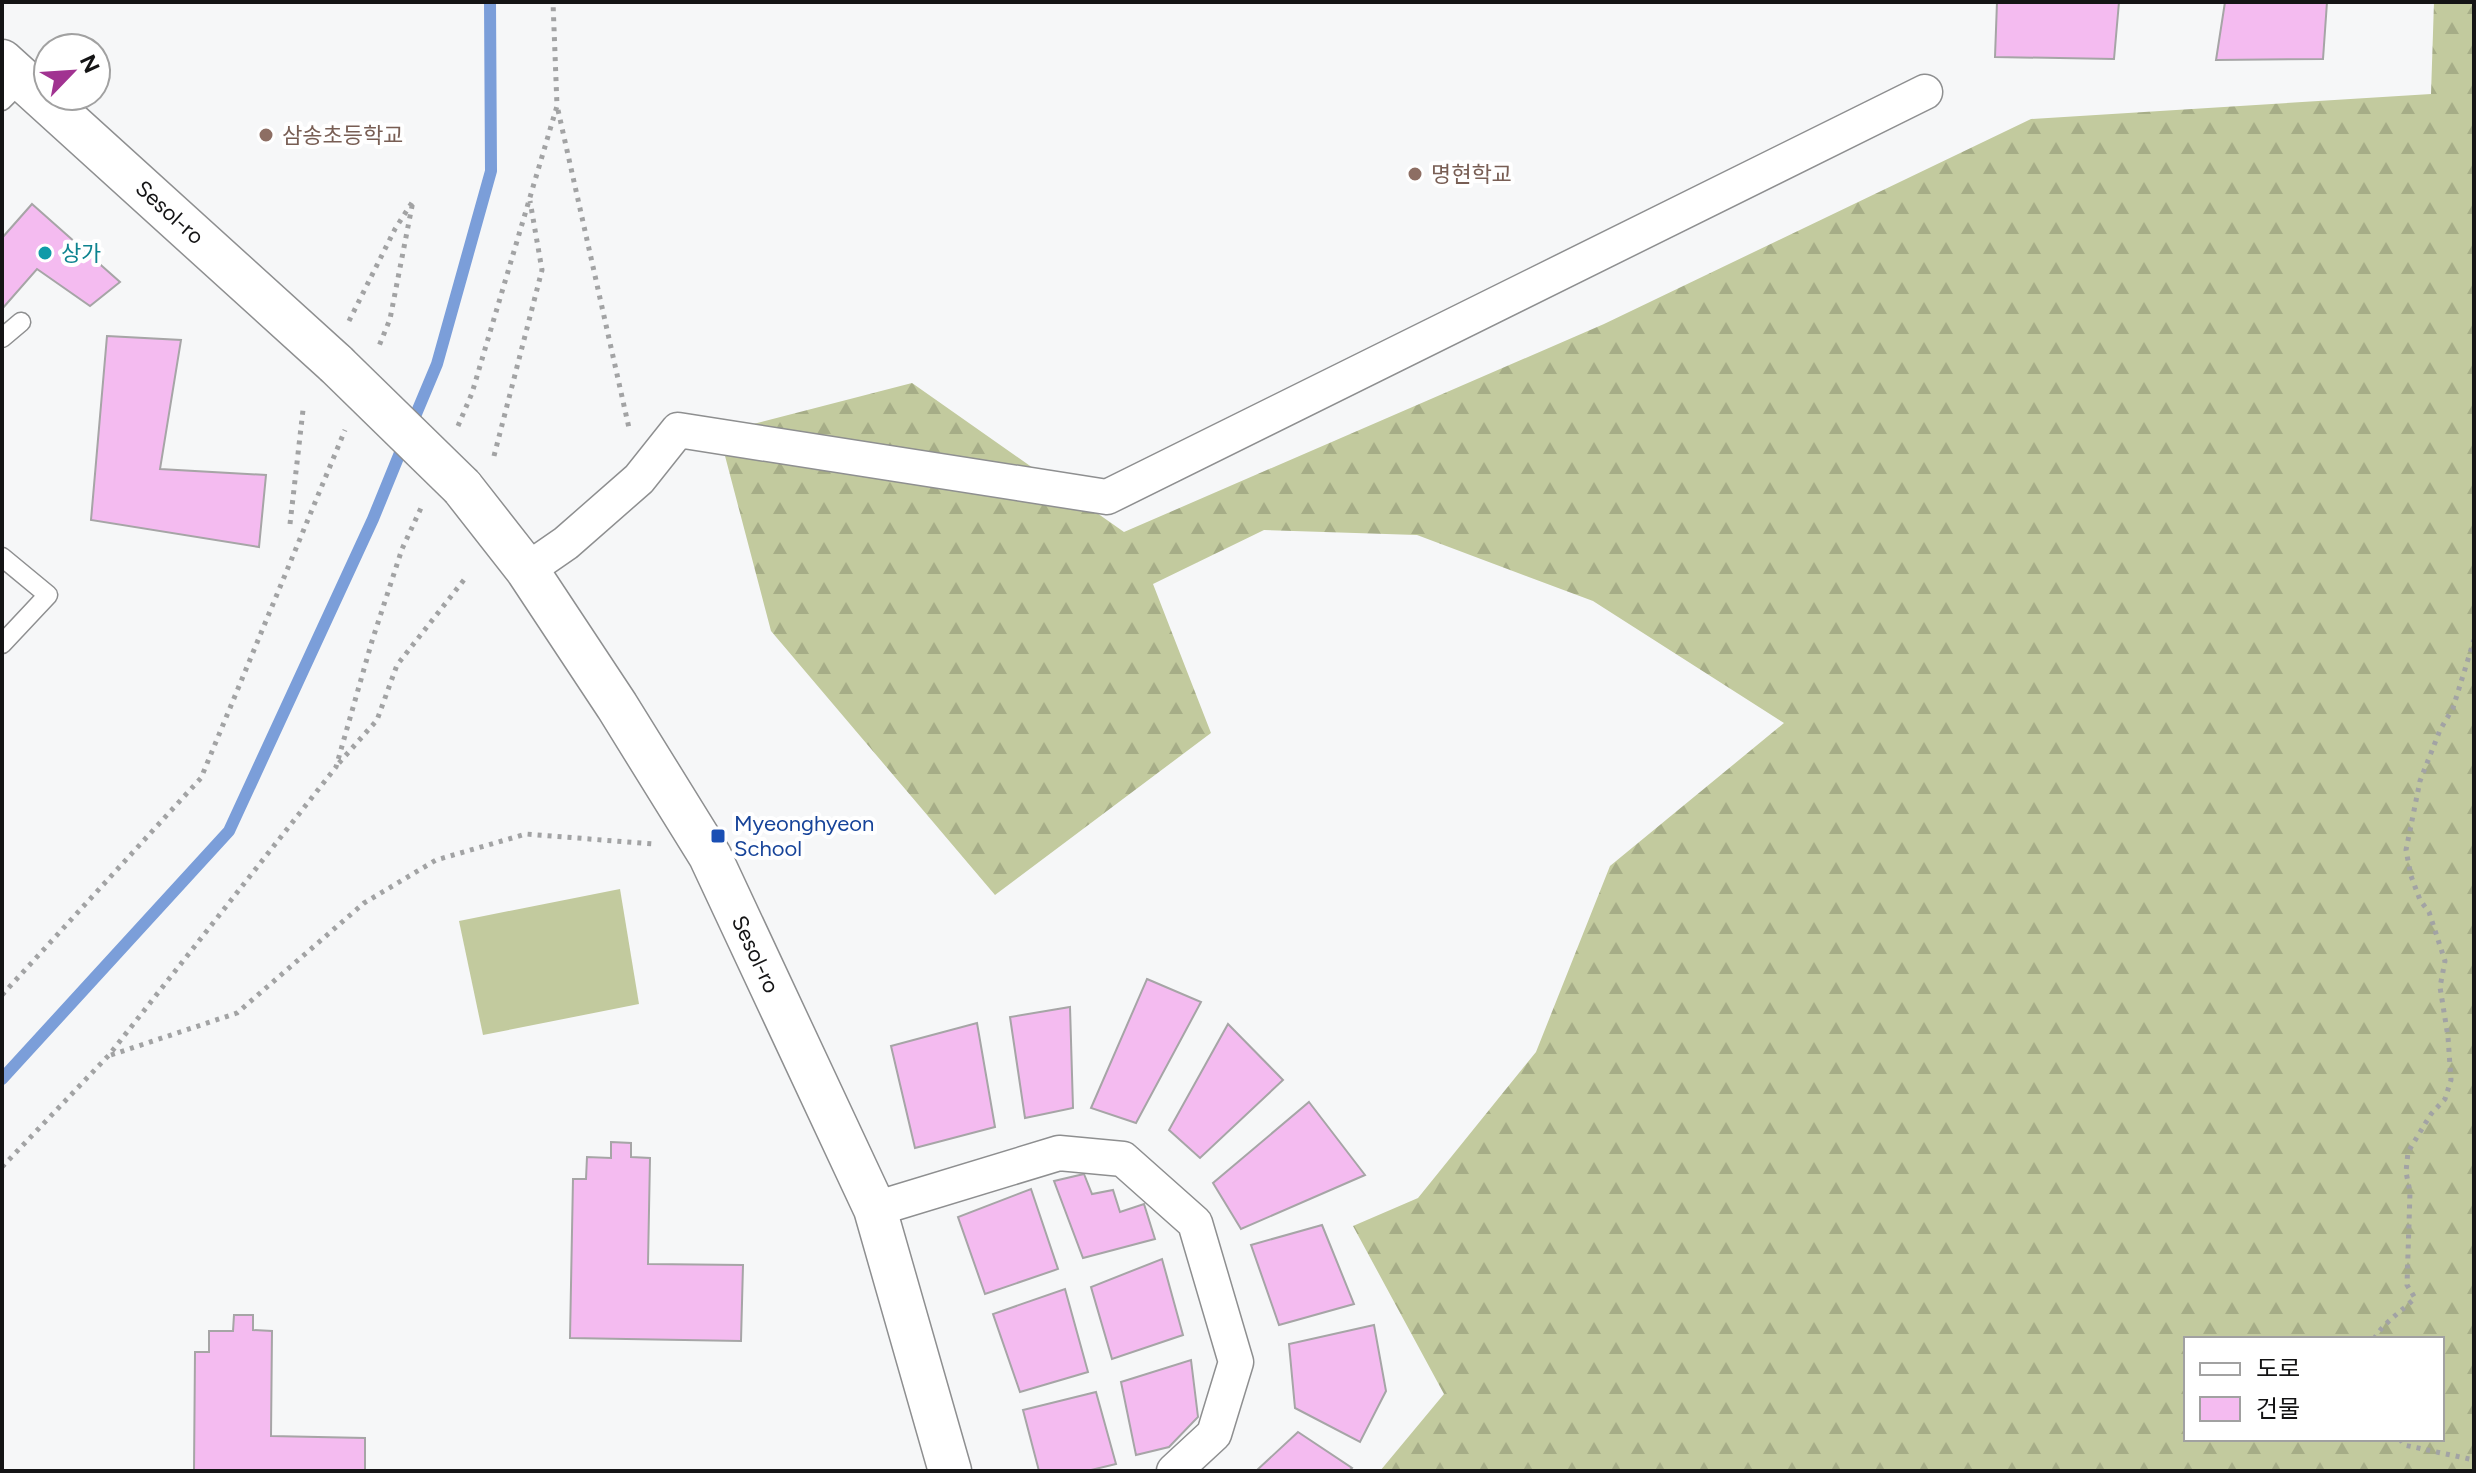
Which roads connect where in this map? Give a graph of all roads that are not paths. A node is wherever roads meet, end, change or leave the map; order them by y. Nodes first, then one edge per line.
1 (9, 80) edge
2 (1925, 92) dead end
3 (21, 322) dead end
4 (2, 338) edge
5 (2, 557) edge
6 (527, 570) junction
7 (2, 644) edge
8 (875, 1209) junction
9 (950, 1471) edge
10 (1174, 1471) edge

1 - 6 street, Sesol-ro, bridge
2 - 6 street
3 - 4 lane
5 - 7 lane
6 - 8 street, Sesol-ro
8 - 9 street, Sesol-ro
8 - 10 street

